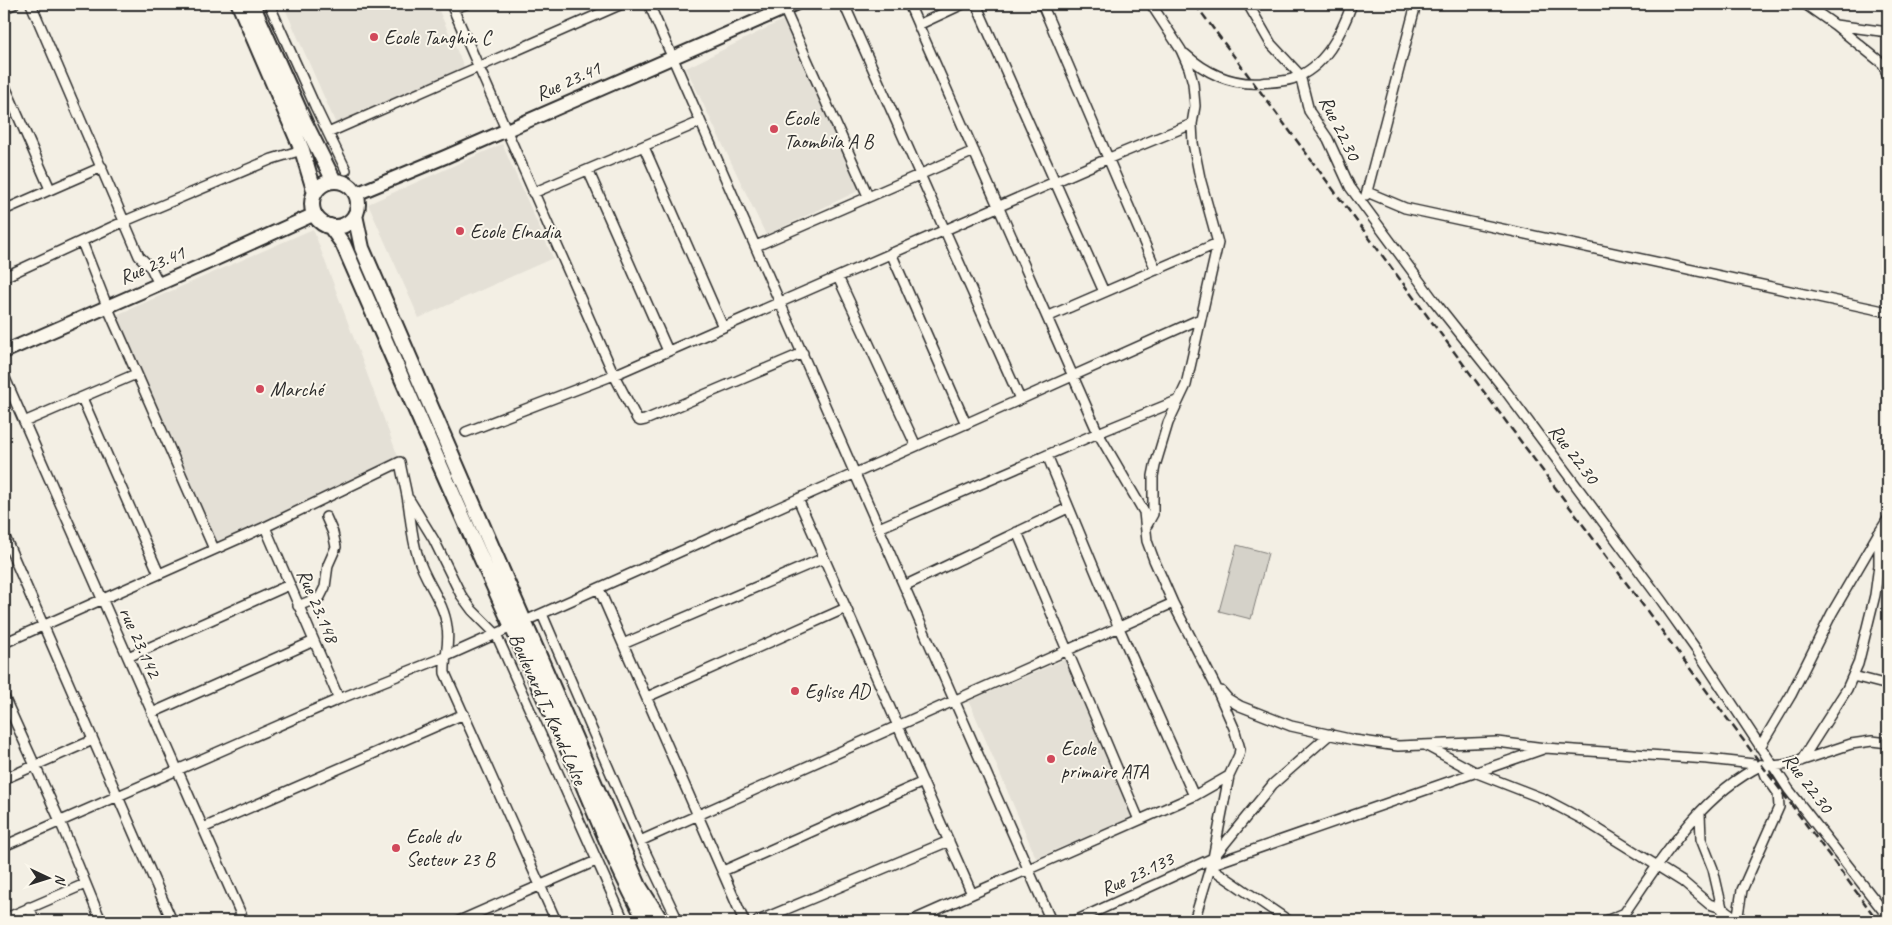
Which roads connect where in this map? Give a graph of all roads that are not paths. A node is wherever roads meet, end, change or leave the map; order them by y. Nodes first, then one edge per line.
1 (14, 4) edge
2 (31, 4) edge
3 (238, 4) edge
4 (252, 4) edge
5 (269, 4) edge
6 (466, 4) edge
7 (622, 4) edge
8 (649, 4) edge
9 (844, 4) edge
10 (909, 4) edge
11 (963, 4) edge
12 (976, 4) edge
13 (1042, 4) edge
14 (1151, 4) edge
15 (1248, 4) edge
16 (1352, 4) edge
17 (1416, 4) edge
18 (1805, 4) edge
19 (452, 6) edge
20 (790, 6) edge
21 (4, 9) edge
22 (918, 25) junction
23 (1835, 25) junction
24 (1888, 32) edge
25 (1181, 50) junction
26 (671, 57) junction
27 (478, 68) junction
28 (1300, 75) junction
29 (1888, 76) edge
30 (4, 84) edge
31 (700, 122) junction
32 (1192, 124) junction
33 (506, 131) junction
34 (328, 133) junction
35 (644, 147) junction
36 (302, 150) junction
37 (974, 151) junction
38 (1107, 159) junction
39 (102, 167) junction
40 (346, 170) dead end
41 (588, 170) junction
42 (920, 174) junction
43 (334, 181) junction
44 (1055, 182) junction
45 (50, 189) junction
46 (1368, 192) junction
47 (315, 193) junction
48 (533, 193) junction
49 (356, 194) junction
50 (868, 196) junction
51 (1364, 205) junction
52 (999, 206) junction
53 (4, 210) edge
54 (315, 214) junction
55 (355, 215) junction
56 (125, 221) junction
57 (330, 226) junction
58 (945, 230) junction
59 (82, 242) junction
60 (1218, 243) junction
61 (756, 246) junction
62 (890, 253) junction
63 (1156, 270) junction
64 (4, 277) edge
65 (838, 277) junction
66 (159, 284) junction
67 (1104, 292) junction
68 (780, 301) junction
69 (107, 306) junction
70 (1888, 312) edge
71 (1047, 317) junction
72 (1200, 319) junction
73 (722, 327) junction
74 (668, 351) junction
75 (4, 352) edge
76 (803, 353) junction
77 (136, 374) junction
78 (614, 375) junction
79 (4, 376) edge
80 (1073, 376) junction
81 (82, 398) junction
82 (1020, 399) junction
83 (1179, 400) junction
84 (24, 422) junction
85 (966, 424) junction
86 (466, 432) dead end
87 (1098, 432) junction
88 (916, 446) junction
89 (1047, 455) junction
90 (855, 474) junction
91 (407, 496) junction
92 (798, 499) junction
93 (1068, 508) junction
94 (326, 516) dead end
95 (1888, 518) edge
96 (1147, 525) junction
97 (265, 527) junction
98 (879, 528) junction
99 (1017, 532) junction
100 (1879, 533) junction
101 (4, 535) edge
102 (214, 549) junction
103 (824, 558) junction
104 (159, 574) junction
105 (289, 585) junction
106 (904, 586) junction
107 (599, 589) junction
108 (102, 599) junction
109 (1173, 603) junction
110 (298, 606) junction
111 (846, 608) junction
112 (542, 614) junction
113 (525, 622) junction
114 (45, 626) junction
115 (511, 628) junction
116 (1119, 628) junction
117 (496, 634) junction
118 (314, 641) junction
119 (4, 643) edge
120 (623, 644) junction
121 (1067, 650) junction
122 (447, 656) junction
123 (128, 657) junction
124 (1853, 676) junction
125 (1216, 685) junction
126 (1888, 685) edge
127 (4, 697) edge
128 (647, 697) junction
129 (339, 699) junction
130 (954, 701) junction
131 (152, 713) junction
132 (464, 714) junction
133 (898, 726) junction
134 (1330, 734) junction
135 (93, 740) junction
136 (1888, 743) edge
137 (1425, 745) junction
138 (1760, 747) junction
139 (1545, 748) junction
140 (1801, 761) junction
141 (35, 766) junction
142 (1762, 766) junction
143 (1772, 766) junction
144 (178, 770) junction
145 (1477, 773) junction
146 (1229, 776) junction
147 (4, 779) edge
148 (923, 782) junction
149 (118, 796) junction
150 (1194, 796) junction
151 (1700, 814) junction
152 (698, 815) junction
153 (1139, 820) junction
154 (60, 822) junction
155 (203, 828) junction
156 (640, 841) junction
157 (949, 841) junction
158 (4, 846) edge
159 (596, 861) junction
160 (1211, 864) junction
161 (1656, 865) junction
162 (1028, 869) junction
163 (723, 871) junction
164 (85, 884) junction
165 (541, 885) junction
166 (972, 894) junction
167 (29, 907) junction
168 (1722, 908) junction
169 (1625, 913) junction
170 (1888, 917) edge
171 (4, 919) edge
172 (35, 921) edge
173 (101, 921) edge
174 (172, 921) edge
175 (244, 921) edge
176 (459, 921) edge
177 (556, 921) edge
178 (624, 921) edge
179 (646, 921) edge
180 (661, 921) edge
181 (678, 921) edge
182 (744, 921) edge
183 (758, 921) edge
184 (911, 921) edge
185 (1052, 921) edge
186 (1075, 921) edge
187 (1194, 921) edge
188 (1288, 921) edge
189 (1606, 921) edge
190 (1619, 921) edge
191 (1725, 921) edge
192 (1738, 921) edge

1 - 21 street
2 - 39 street
3 - 36 main road
4 - 43 main road
5 - 34 street
6 - 19 street
7 - 27 street
8 - 26 street
9 - 42 street
10 - 22 street
11 - 22 street
12 - 44 street
13 - 38 street
14 - 25 street
15 - 28 street, Rue 22.30
16 - 28 street
17 - 46 street
18 - 23 street
19 - 27 street
20 - 26 street, Rue 23.41
20 - 50 street
22 - 37 street
23 - 24 street
23 - 29 street
25 - 28 street
25 - 32 street
26 - 31 street
26 - 33 street, Rue 23.41
27 - 33 street
27 - 34 street
28 - 51 street, Rue 22.30
30 - 45 street
31 - 35 street
31 - 61 street
32 - 38 street
32 - 60 street
33 - 48 street
33 - 49 street, Rue 23.41
34 - 40 street
35 - 41 street
35 - 73 street
36 - 47 main road
36 - 56 street
37 - 42 street
37 - 52 street
38 - 44 street
38 - 63 street
39 - 45 street
39 - 56 street
41 - 48 street
41 - 74 street
42 - 50 street
42 - 58 street
43 - 47 main road
43 - 49 main road
44 - 52 street
44 - 67 street
45 - 53 street
46 - 51 street
46 - 70 street
47 - 54 main road
48 - 78 street
49 - 55 main road
50 - 61 street
51 - 138 street, Rue 22.30
52 - 58 street
52 - 71 street
54 - 57 main road
54 - 66 street, Rue 23.41
55 - 57 main road
55 - 113 main road
56 - 59 street
56 - 66 street
57 - 115 main road
58 - 62 street
58 - 82 street
59 - 64 street
59 - 69 street
60 - 63 street
60 - 72 street
61 - 68 street
62 - 65 street
62 - 85 street
63 - 67 street
65 - 68 street
65 - 88 street
66 - 69 street, Rue 23.41
67 - 71 street
68 - 73 street
68 - 76 street
69 - 75 street, Rue 23.41
69 - 77 street
71 - 80 street
72 - 80 street
72 - 83 street
73 - 74 street
74 - 78 street
76 - 78 street
76 - 90 street
77 - 81 street
77 - 102 street
78 - 86 street
79 - 84 street, rue 23.142
80 - 82 street
80 - 87 street
81 - 84 street
81 - 104 street
82 - 85 street
83 - 87 street
83 - 96 street
84 - 108 street, rue 23.142
85 - 88 street
87 - 89 street
87 - 96 street
88 - 90 street
89 - 93 street
89 - 98 street
90 - 92 street
90 - 98 street
91 - 97 street
91 - 117 street, Boulevard T. Kand-Lalse
91 - 122 street
92 - 103 street
92 - 107 street
93 - 99 street
93 - 116 street
94 - 110 street
95 - 100 street
96 - 109 street
97 - 102 street
97 - 105 street, Rue 23.148
98 - 106 street
99 - 106 street
99 - 121 street
100 - 124 street
100 - 138 street
101 - 114 street
102 - 104 street
103 - 111 street
103 - 120 street
104 - 108 street
105 - 110 street, Rue 23.148
105 - 123 street
106 - 130 street
107 - 112 street
107 - 120 street
108 - 114 street
108 - 123 street, rue 23.142
109 - 116 street
109 - 125 street
110 - 118 street, Rue 23.148
111 - 128 street
111 - 133 street
112 - 113 street
112 - 156 street
113 - 115 street
113 - 180 main road
114 - 119 street
114 - 135 street
115 - 117 street
115 - 179 main road
116 - 121 street
116 - 150 street
117 - 122 street
117 - 159 street, Boulevard T. Kand-Lalse
118 - 129 street, Rue 23.148
118 - 131 street
120 - 128 street
121 - 130 street
121 - 153 street
122 - 129 street
122 - 132 street
123 - 131 street, rue 23.142
124 - 126 street
124 - 140 street
125 - 134 street
125 - 146 street
127 - 141 street
128 - 152 street
129 - 144 street
130 - 133 street
130 - 162 street
131 - 144 street, rue 23.142
132 - 155 street
132 - 165 street
133 - 148 street
133 - 152 street
134 - 137 street
134 - 160 street
135 - 141 street
135 - 149 street
136 - 140 street
137 - 139 street
137 - 145 street
138 - 143 street, Rue 22.30
139 - 142 street
139 - 145 street, Rue 23.133
140 - 143 street
141 - 147 street
141 - 154 street
142 - 143 street
142 - 151 street
142 - 192 street
143 - 170 street, Rue 22.30
144 - 149 street
144 - 155 street, rue 23.142
145 - 160 street, Rue 23.133
145 - 161 street
146 - 150 street
146 - 160 street
148 - 157 street
148 - 163 street
149 - 154 street
149 - 174 street
150 - 153 street
151 - 161 street
151 - 168 street
152 - 156 street
152 - 163 street
153 - 162 street
154 - 158 street
154 - 164 street
155 - 175 street, rue 23.142
156 - 181 street
157 - 166 street
157 - 183 street
159 - 165 street
159 - 178 street, Boulevard T. Kand-Lalse
160 - 186 street, Rue 23.133
160 - 187 street
160 - 188 street
161 - 168 street
161 - 169 street
162 - 166 street
162 - 185 street
163 - 182 street
164 - 167 street
164 - 173 street
165 - 176 street
165 - 177 street
166 - 184 street
167 - 171 street
167 - 172 street
168 - 191 street
168 - 192 street
169 - 189 street
169 - 190 street

